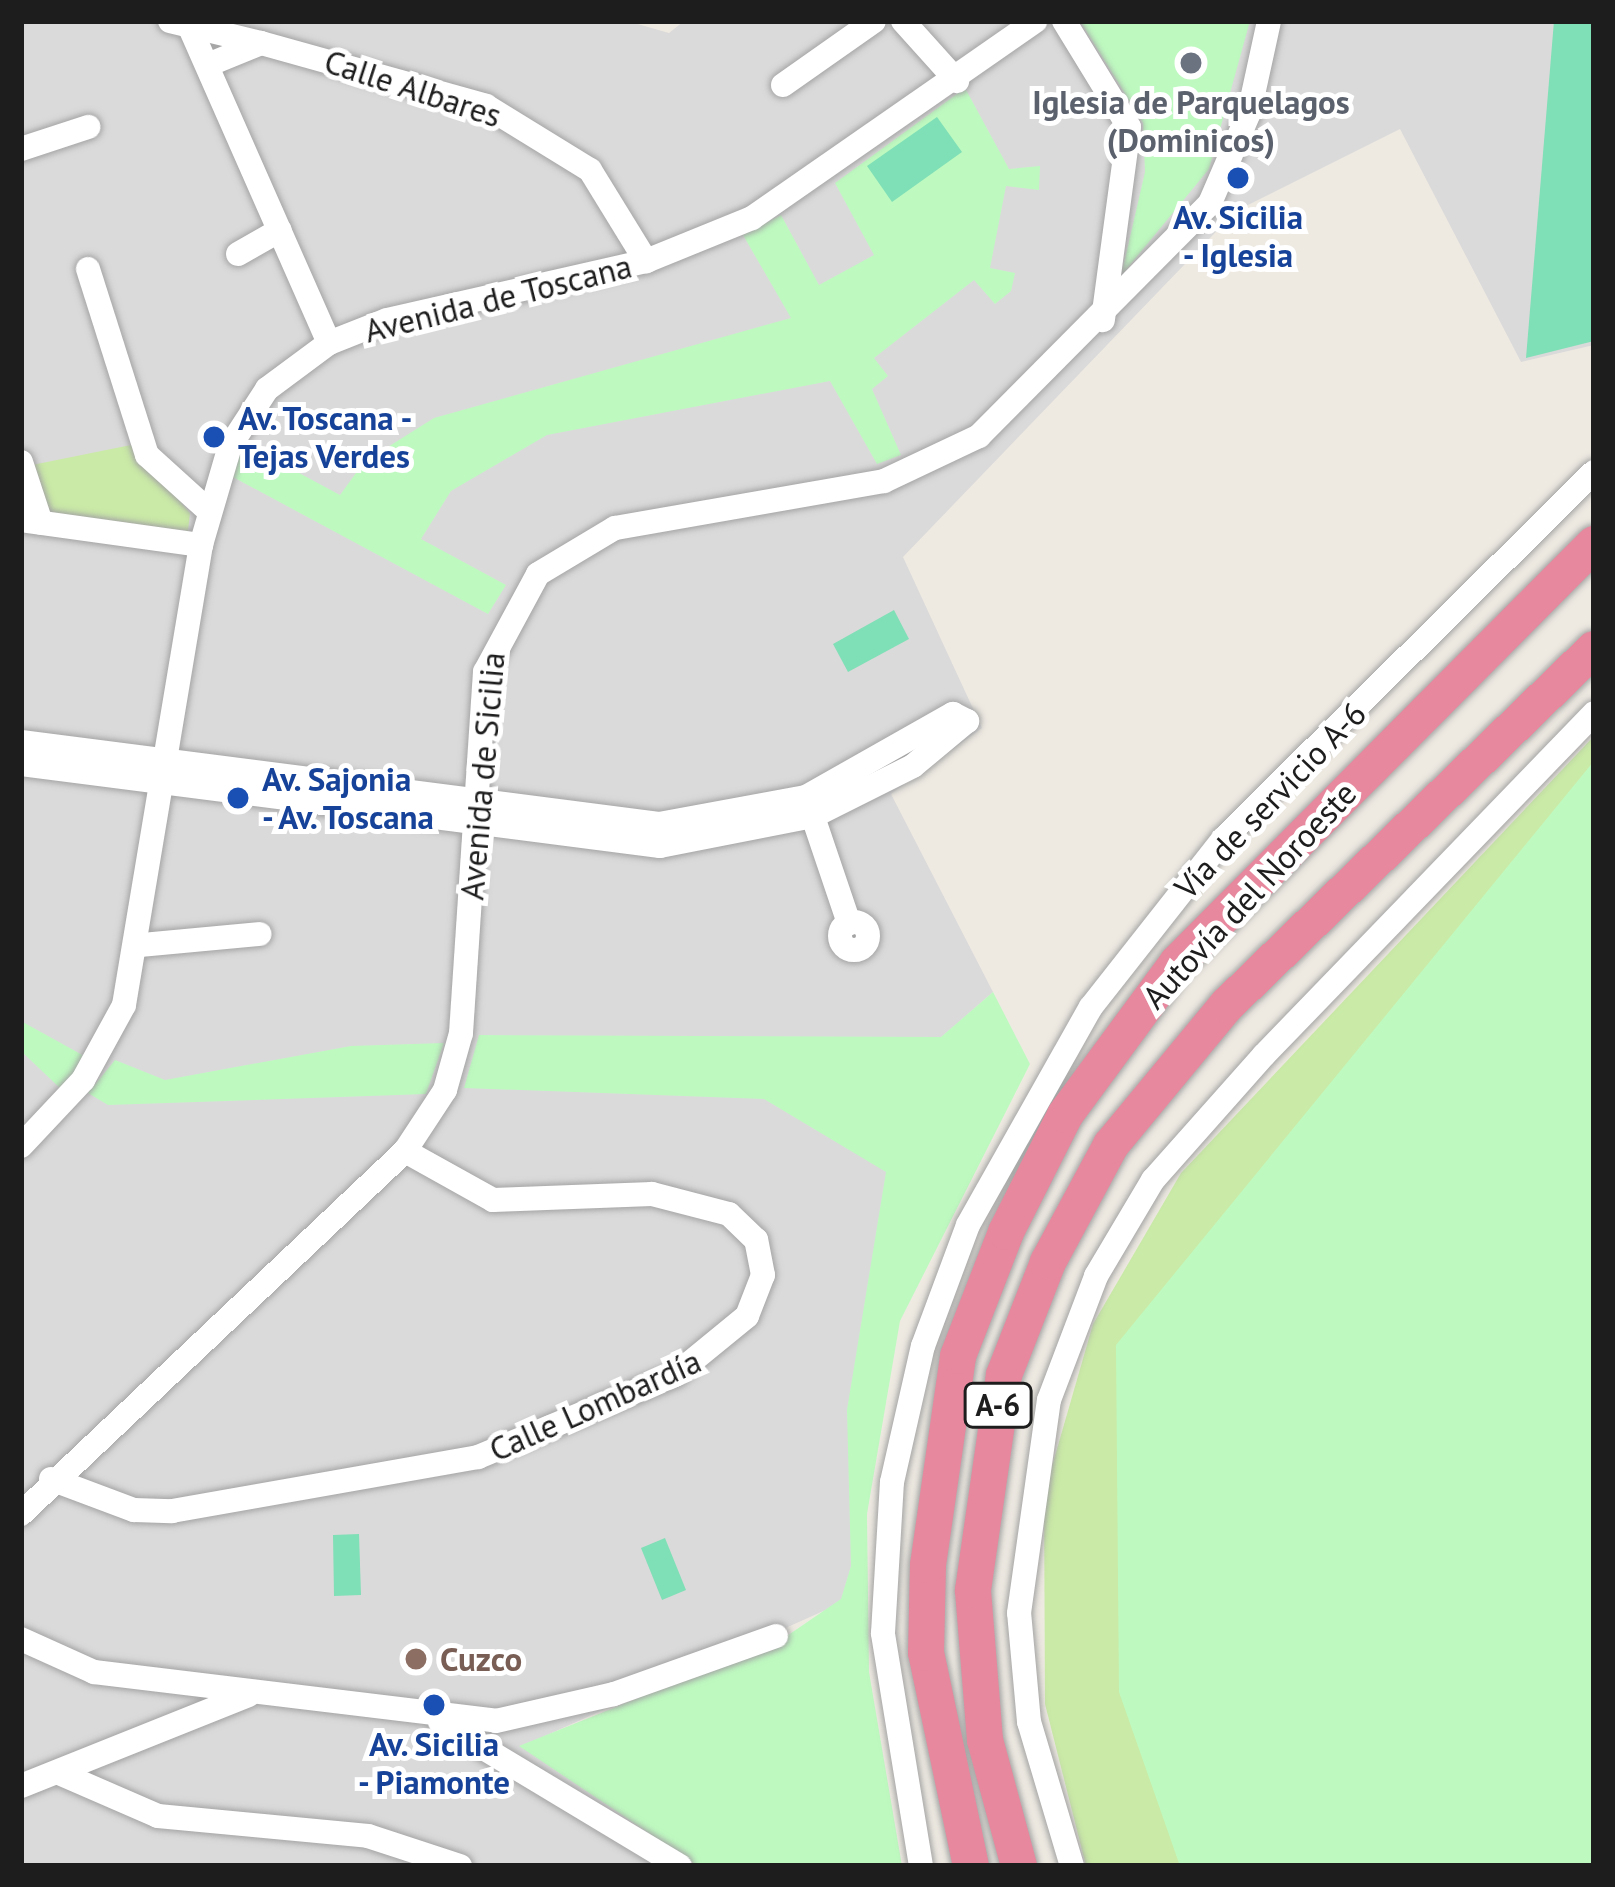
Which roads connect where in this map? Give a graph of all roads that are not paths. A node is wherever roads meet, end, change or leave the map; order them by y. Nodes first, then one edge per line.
1 (874, 21) edge
2 (903, 21) edge
3 (1035, 21) edge
4 (1064, 21) edge
5 (1269, 21) edge
6 (182, 22) edge
7 (261, 43) junction
8 (210, 64) junction
9 (957, 81) junction
10 (783, 86) dead end
11 (88, 127) dead end
12 (21, 149) edge
13 (280, 230) junction
14 (238, 254) dead end
15 (646, 261) junction
16 (88, 269) dead end
17 (1103, 320) junction
18 (329, 343) junction
19 (21, 462) edge
20 (1594, 472) edge
21 (209, 511) junction
22 (31, 522) edge
23 (1594, 544) edge
24 (201, 545) junction
25 (1594, 649) edge
26 (1594, 713) edge
27 (21, 742) edge
28 (21, 764) edge
29 (167, 770) junction
30 (810, 806) junction
31 (475, 814) junction
32 (849, 923) dead end
33 (259, 934) dead end
34 (141, 945) junction
35 (21, 1146) edge
36 (405, 1151) junction
37 (51, 1479) junction
38 (21, 1514) edge
39 (776, 1636) dead end
40 (21, 1639) edge
41 (926, 1653) junction
42 (250, 1694) junction
43 (433, 1718) junction
44 (496, 1721) junction
45 (523, 1765) junction
46 (59, 1773) junction
47 (21, 1786) edge
48 (460, 1866) edge
49 (680, 1866) edge
50 (921, 1866) edge
51 (950, 1866) edge
52 (971, 1866) edge
53 (1019, 1866) edge
54 (1072, 1866) edge

1 - 10 street
2 - 9 street
3 - 9 street, Avenida de Toscana
4 - 17 street
5 - 17 street, Avenida de Sicilia
6 - 7 street, Calle Albares
6 - 8 street, Calle Albares
7 - 8 street
7 - 15 street, Calle Albares
8 - 13 street, Calle Albares
9 - 15 street, Avenida de Toscana
11 - 12 street
13 - 14 street
13 - 18 street, Calle Albares
15 - 18 street, Avenida de Toscana
16 - 21 street
17 - 31 street, Avenida de Sicilia
18 - 21 street, Avenida de Toscana
19 - 22 street
20 - 50 street, Vía de servicio A-6
21 - 24 street, Avenida de Toscana
22 - 24 street
23 - 41 highway, Autovía del Noroeste / A-6
24 - 29 street, Avenida de Toscana
25 - 53 highway, Autovía del Noroeste / A-6
26 - 54 street
27 - 29 street
28 - 29 street
29 - 31 street
29 - 34 street, Avenida de Toscana
30 - 30 street
30 - 31 street
30 - 32 street
31 - 36 street, Avenida de Sicilia
33 - 34 street
34 - 35 street, Avenida de Toscana
36 - 37 street, Avenida de Sicilia
36 - 37 street, Calle Lombardía
37 - 38 street, Avenida de Sicilia
39 - 44 street
40 - 42 street
41 - 51 highway
41 - 52 highway, Autovía del Noroeste / A-6
42 - 43 street
42 - 46 street
43 - 44 street
43 - 45 street
44 - 45 street
45 - 49 street
46 - 47 street
46 - 48 street

